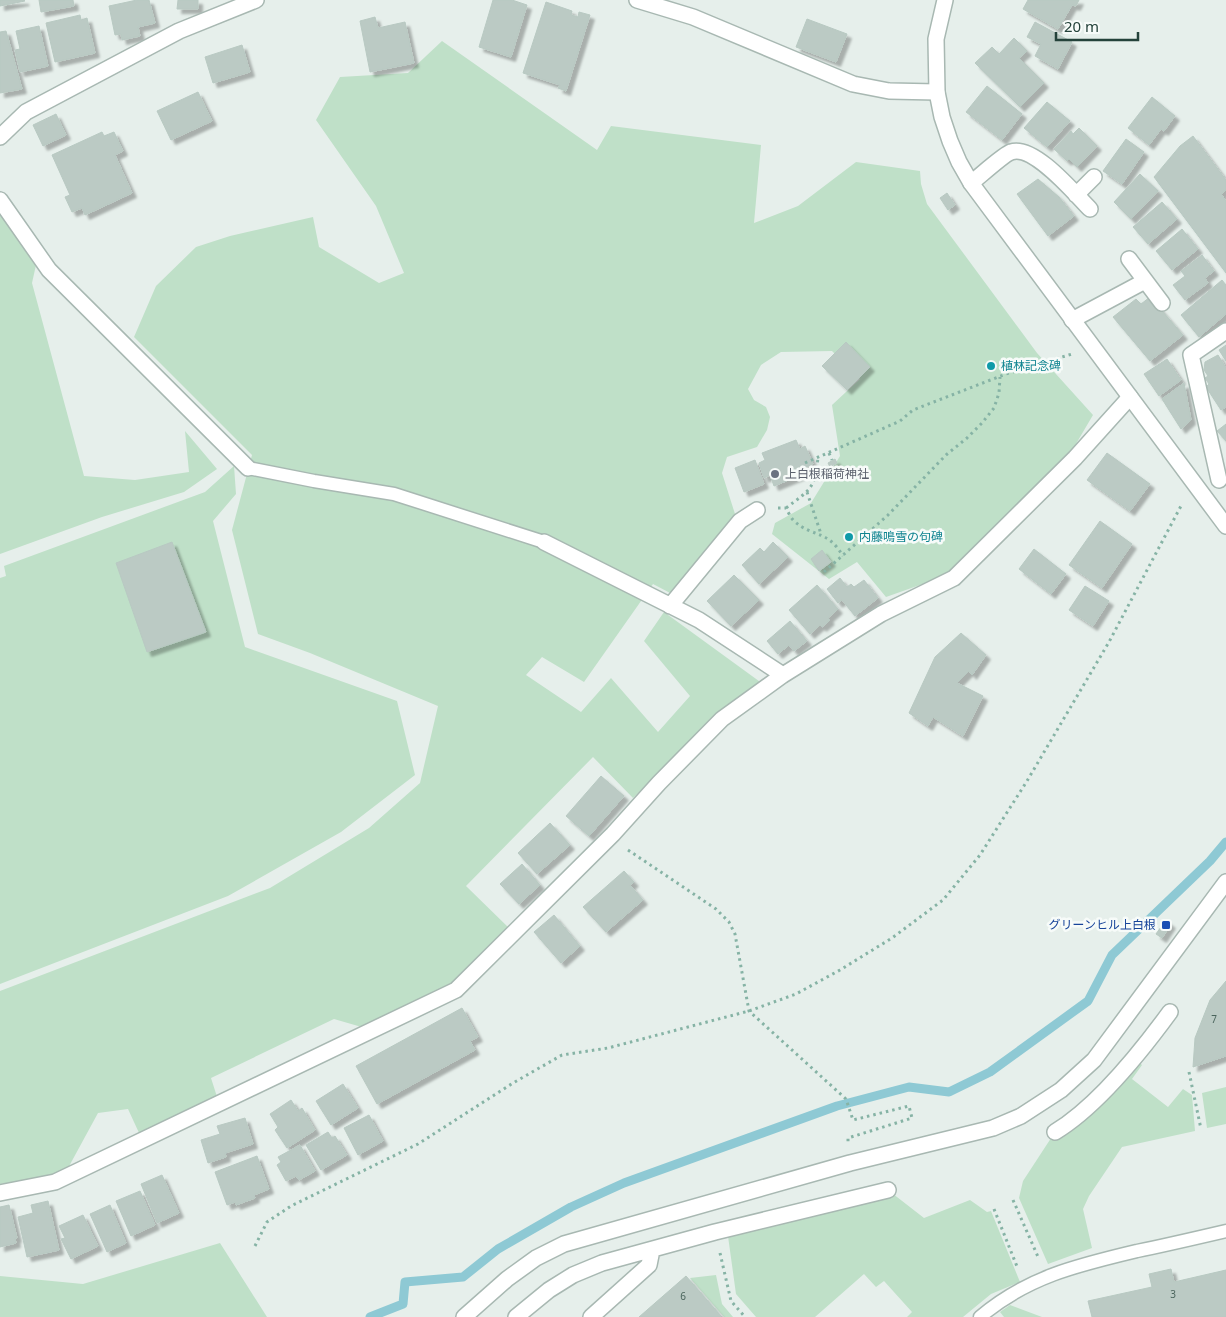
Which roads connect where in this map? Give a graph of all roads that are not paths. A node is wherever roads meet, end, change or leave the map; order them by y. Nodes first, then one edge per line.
1 (256, 0) edge
2 (637, 0) edge
3 (945, 0) edge
4 (937, 92) junction
5 (0, 137) edge
6 (1094, 177) dead end
7 (972, 183) junction
8 (1076, 195) junction
9 (0, 200) edge
10 (1090, 210) dead end
11 (1129, 259) dead end
12 (1145, 281) junction
13 (1162, 303) dead end
14 (1072, 320) junction
15 (1226, 331) edge
16 (1130, 397) junction
17 (248, 468) joint
18 (1222, 478) edge
19 (1198, 488) junction
20 (757, 510) road end
21 (1226, 526) edge
22 (544, 542) joint
23 (670, 606) junction
24 (783, 675) junction
25 (1226, 882) edge
26 (1170, 1012) dead end
27 (1054, 1132) dead end
28 (888, 1190) dead end
29 (0, 1193) edge
30 (1226, 1231) edge
31 (652, 1250) junction
32 (464, 1317) edge
33 (516, 1317) edge
34 (591, 1317) edge
35 (980, 1317) edge

1 - 5 street
2 - 4 street
3 - 4 street
4 - 7 street
6 - 8 street
7 - 8 street
7 - 14 street
8 - 10 street
9 - 17 street
11 - 12 street
12 - 13 street
12 - 14 street
14 - 16 street
15 - 18 street
16 - 19 street
16 - 24 street
17 - 22 lane
18 - 19 street
19 - 21 street
20 - 23 street
22 - 23 street
23 - 24 street
24 - 29 street
25 - 32 street
26 - 27 street
28 - 31 street
30 - 35 lane
31 - 33 street
31 - 34 street

